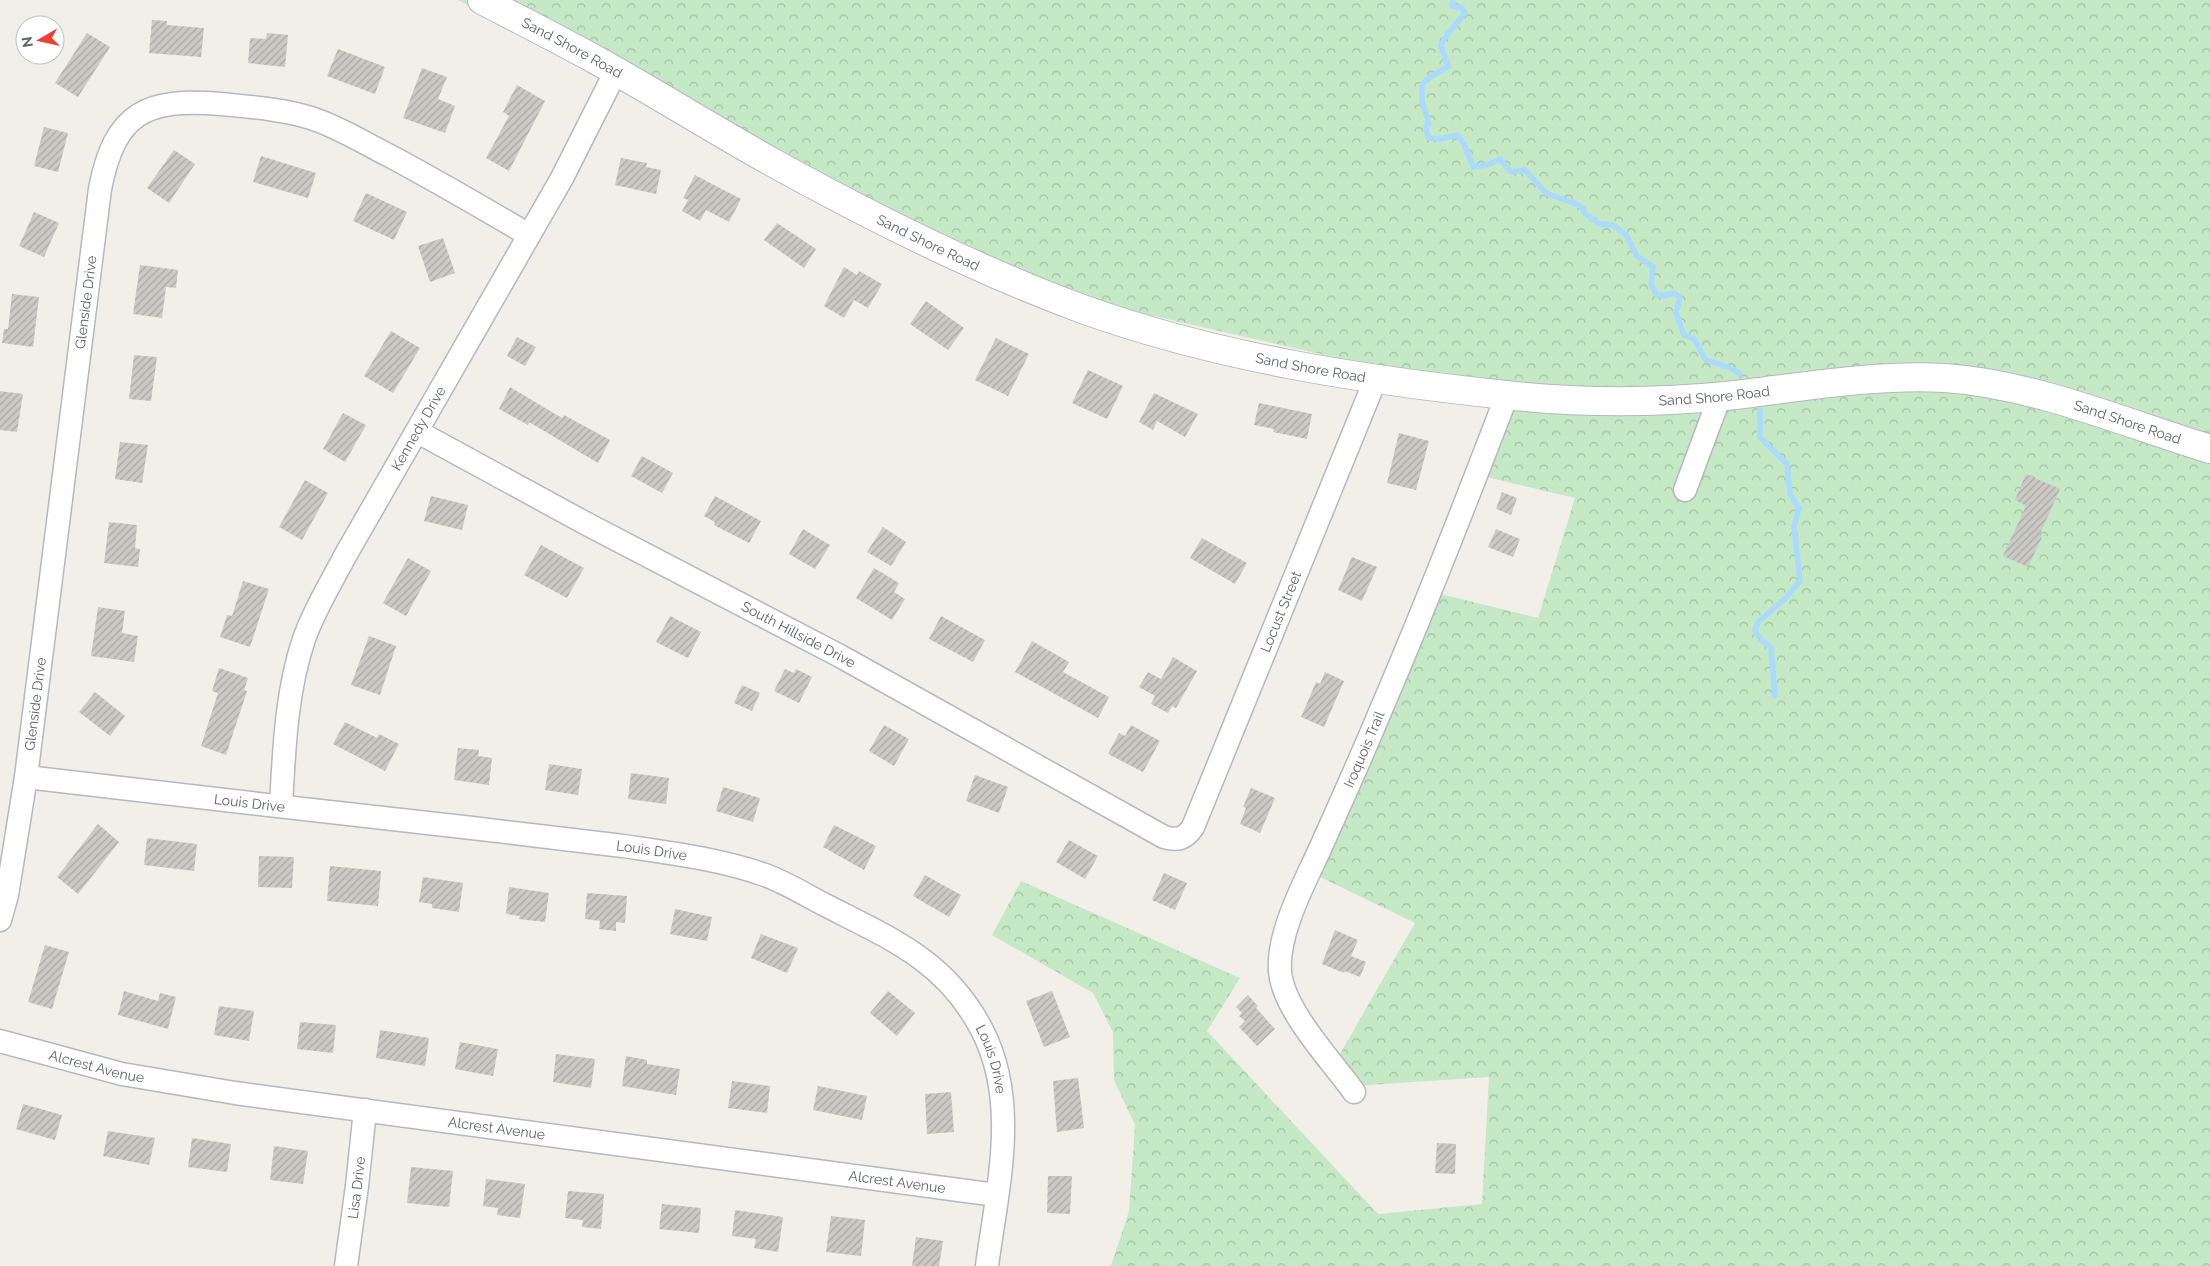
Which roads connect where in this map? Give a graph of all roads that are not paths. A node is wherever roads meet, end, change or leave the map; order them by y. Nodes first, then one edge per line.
1 (482, 0) edge
2 (616, 71) junction
3 (529, 235) junction
4 (1376, 378) junction
5 (1507, 395) junction
6 (1722, 396) junction
7 (418, 432) junction
8 (2210, 449) edge
9 (1685, 490) dead end
10 (26, 777) junction
11 (281, 806) junction
12 (1178, 840) joint
13 (0, 920) edge
14 (0, 1041) edge
15 (1354, 1092) dead end
16 (365, 1110) junction
17 (996, 1195) junction
18 (346, 1266) edge
19 (987, 1266) edge

1 - 2 street, Sand Shore Road
2 - 3 street, Kennedy Drive
2 - 4 street, Sand Shore Road
3 - 7 street, Kennedy Drive
3 - 10 street, Glenside Drive
4 - 5 street, Sand Shore Road
4 - 12 street, Locust Street
5 - 6 street, Sand Shore Road
5 - 15 street, Iroquois Trail
6 - 8 street, Sand Shore Road
6 - 9 street
7 - 11 street, Kennedy Drive
7 - 12 street, South Hillside Drive
10 - 11 street, Louis Drive
10 - 13 street, Glenside Drive
11 - 17 street, Louis Drive
14 - 16 street, Alcrest Avenue
16 - 17 street, Alcrest Avenue
16 - 18 street, Lisa Drive
17 - 19 street, Louis Drive

